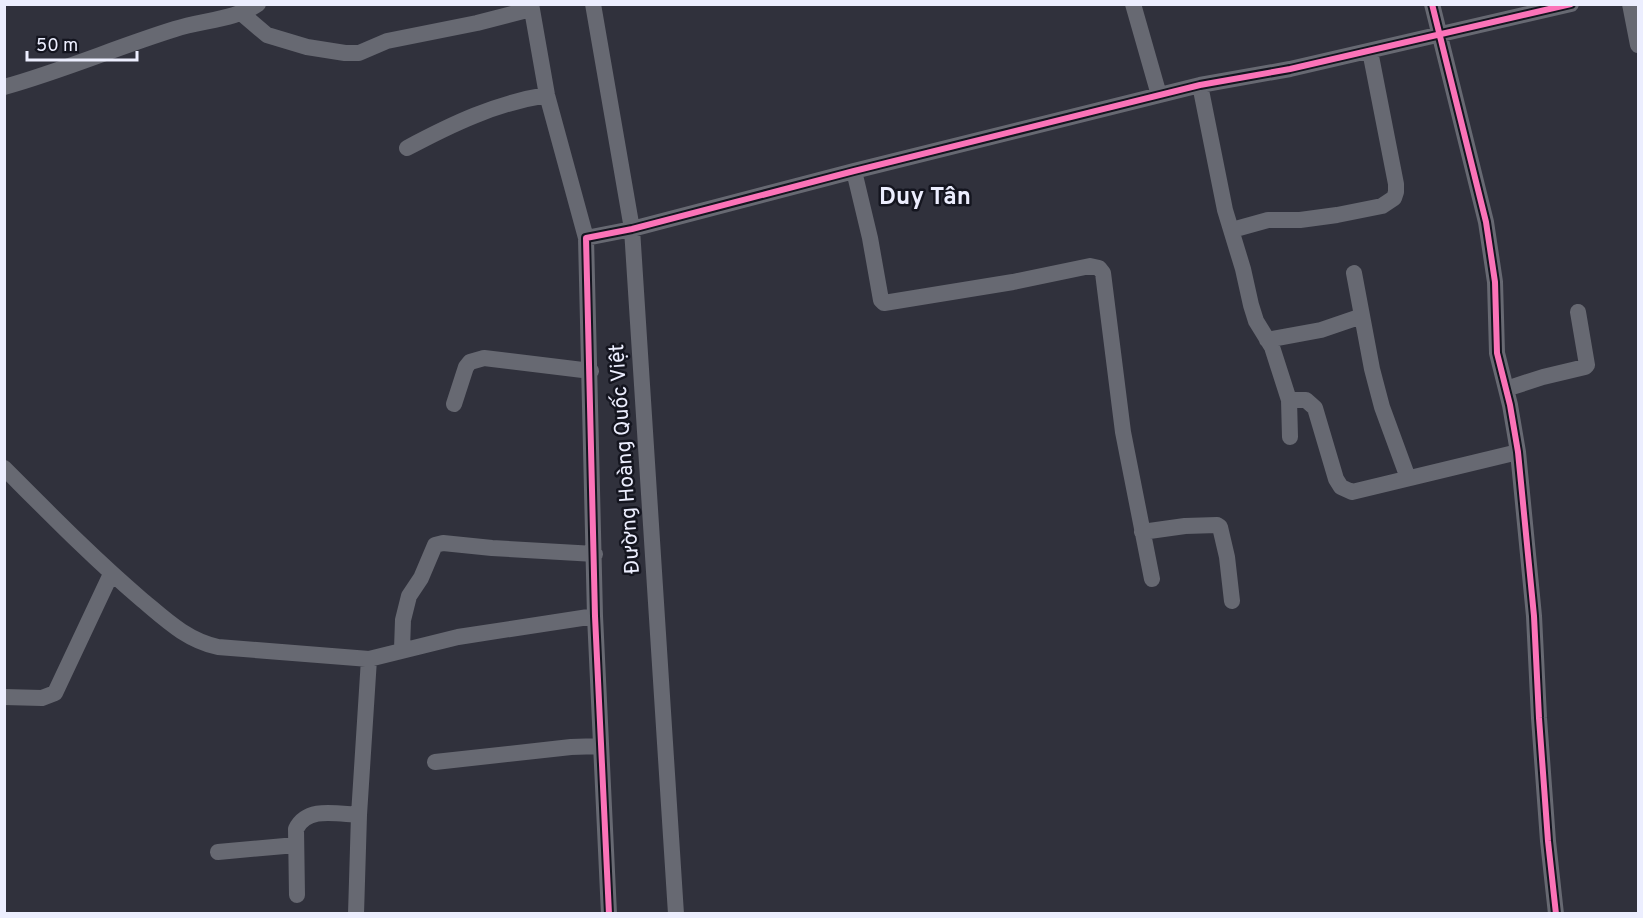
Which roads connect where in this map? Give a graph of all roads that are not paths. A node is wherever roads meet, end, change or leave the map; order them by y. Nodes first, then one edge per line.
1 (258, 4) edge
2 (593, 4) edge
3 (1133, 4) edge
4 (1432, 4) edge
5 (1571, 4) edge
6 (1630, 4) edge
7 (531, 7) edge
8 (241, 13) junction
9 (1439, 34) junction
10 (1638, 45) edge
11 (1370, 51) junction
12 (1200, 85) junction
13 (4, 87) edge
14 (547, 95) junction
15 (1159, 95) junction
16 (407, 148) dead end
17 (854, 171) junction
18 (626, 230) junction
19 (1232, 230) junction
20 (592, 237) junction
21 (1354, 273) dead end
22 (1578, 312) dead end
23 (1362, 316) junction
24 (1267, 339) junction
25 (591, 371) junction
26 (1506, 389) junction
27 (1289, 400) junction
28 (454, 404) dead end
29 (1290, 436) dead end
30 (1518, 452) junction
31 (4, 468) edge
32 (1408, 478) junction
33 (1142, 532) junction
34 (595, 554) junction
35 (111, 574) junction
36 (1152, 579) dead end
37 (1232, 601) dead end
38 (595, 616) junction
39 (402, 649) junction
40 (369, 659) junction
41 (4, 697) edge
42 (601, 746) junction
43 (435, 762) dead end
44 (359, 815) junction
45 (296, 845) junction
46 (218, 852) dead end
47 (297, 895) dead end
48 (356, 914) edge
49 (609, 914) edge
50 (676, 914) edge
51 (1556, 914) edge

1 - 8 street
2 - 18 street, Đường Hoàng Quốc Việt
3 - 15 street
4 - 9 street
5 - 9 street
6 - 10 street
7 - 8 street
7 - 14 street
8 - 13 street
9 - 11 street
9 - 26 street
11 - 12 street
11 - 19 street
12 - 15 street
12 - 19 street
14 - 16 street
14 - 20 street
15 - 17 street
17 - 18 street
17 - 33 street
18 - 20 street
18 - 50 street, Đường Hoàng Quốc Việt
19 - 24 street
20 - 25 street
21 - 23 street
22 - 26 street
23 - 24 street
23 - 32 street
24 - 27 street
25 - 28 street
25 - 34 street
26 - 30 street
27 - 29 street
27 - 32 street
30 - 32 street
30 - 51 street
31 - 35 street
33 - 36 street
33 - 37 street
34 - 38 street
34 - 39 street
35 - 40 street
35 - 41 street
38 - 39 street
38 - 42 street
39 - 40 street
40 - 44 street
42 - 43 street
42 - 49 street
44 - 45 street
44 - 48 street
45 - 46 street
45 - 47 street

